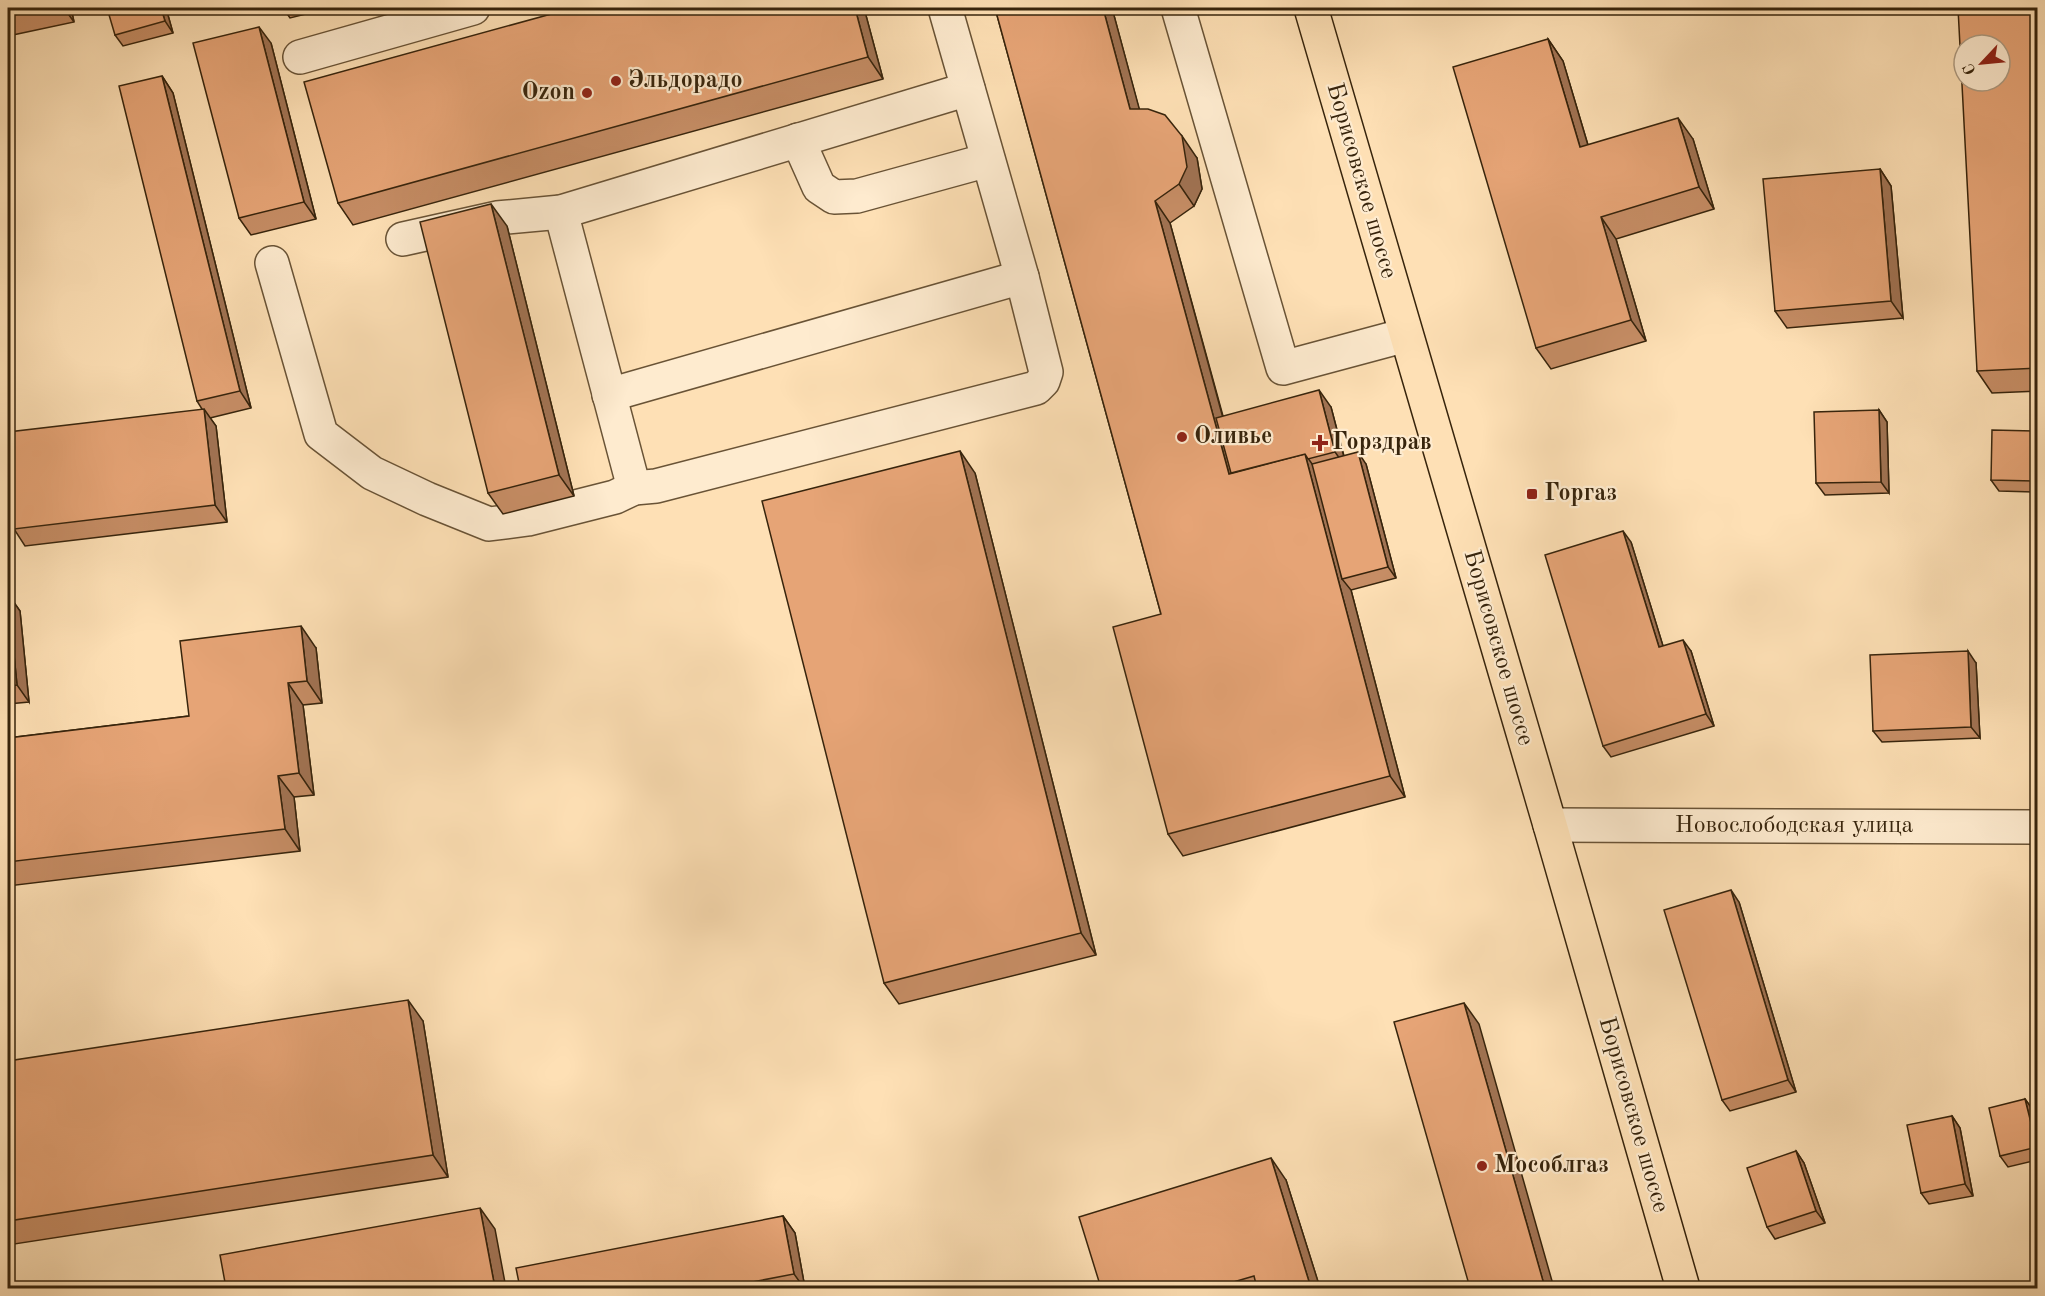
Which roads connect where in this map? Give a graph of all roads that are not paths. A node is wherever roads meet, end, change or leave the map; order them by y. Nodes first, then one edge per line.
1 (473, 8) edge
2 (945, 8) edge
3 (1178, 8) edge
4 (1311, 8) edge
5 (300, 57) dead end
6 (968, 89) junction
7 (798, 141) junction
8 (988, 160) junction
9 (561, 212) junction
10 (403, 239) dead end
11 (272, 263) dead end
12 (1022, 277) junction
13 (1406, 334) junction
14 (609, 395) junction
15 (634, 488) junction
16 (1550, 825) junction
17 (2037, 827) edge
18 (1683, 1288) edge

1 - 5 street
2 - 6 street
3 - 13 street
4 - 13 main road, Борисовское шоссе
6 - 7 street
6 - 8 street
7 - 8 street
7 - 9 street
8 - 12 street
9 - 10 street
9 - 14 street
11 - 15 street
12 - 14 street
12 - 15 street
13 - 16 main road, Борисовское шоссе
14 - 15 street
16 - 17 street, Новослободская улица
16 - 18 main road, Борисовское шоссе

